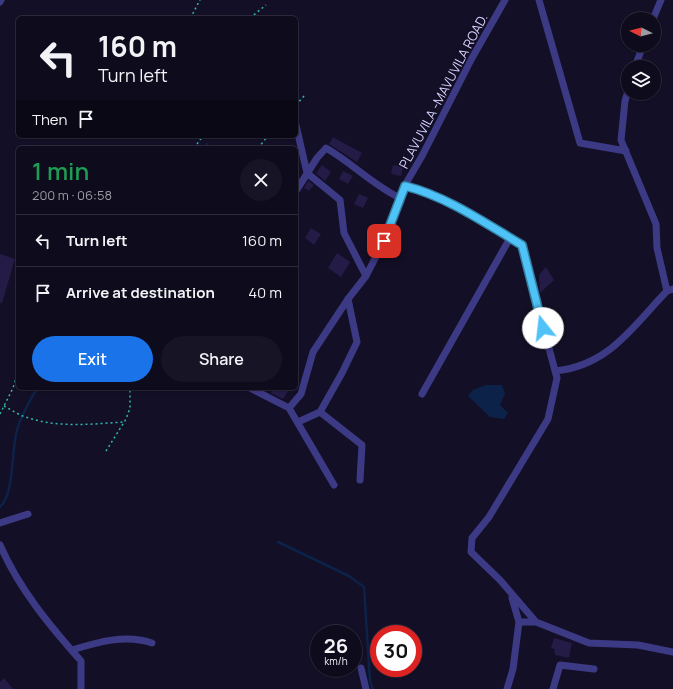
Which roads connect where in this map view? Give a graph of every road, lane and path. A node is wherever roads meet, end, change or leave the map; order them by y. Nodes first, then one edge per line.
1 (200, 0) edge
2 (505, 0) edge
3 (539, 0) edge
4 (661, 0) edge
5 (266, 5) dead end
6 (656, 12) edge
7 (193, 16) edge
8 (252, 16) edge
9 (305, 95) dead end
10 (625, 100) edge
11 (298, 103) edge
12 (298, 133) edge
13 (266, 138) edge
14 (260, 146) edge
15 (626, 151) junction
16 (307, 173) junction
17 (405, 186) junction
18 (298, 188) edge
19 (400, 198) junction
20 (510, 238) junction
21 (366, 276) junction
22 (673, 285) edge
23 (670, 290) edge
24 (348, 299) junction
25 (556, 374) junction
26 (16, 380) edge
27 (130, 390) edge
28 (254, 390) edge
29 (422, 394) dead end
30 (4, 406) junction
31 (290, 408) junction
32 (320, 412) junction
33 (0, 414) edge
34 (124, 422) junction
35 (298, 422) junction
36 (106, 451) dead end
37 (360, 480) dead end
38 (334, 485) dead end
39 (28, 514) dead end
40 (0, 523) edge
41 (0, 544) edge
42 (510, 592) junction
43 (519, 622) junction
44 (536, 622) junction
45 (152, 643) dead end
46 (72, 650) junction
47 (673, 652) edge
48 (594, 669) dead end
49 (362, 672) edge
50 (82, 689) edge
51 (366, 689) edge
52 (507, 689) edge
53 (553, 689) edge

1 - 7 path
2 - 17 street, PLAVUVILA -MAVUVILA ROAD.
3 - 15 street
4 - 6 street
5 - 8 path
9 - 11 path
10 - 15 street
12 - 16 street
13 - 14 path
15 - 23 street
16 - 18 street
16 - 19 street
16 - 21 street
17 - 19 street
17 - 20 street, PLAVUVILA -MAVUVILA ROAD.
19 - 21 street
20 - 25 street, PLAVUVILA -MAVUVILA ROAD.
20 - 29 street
21 - 24 street
22 - 23 street
23 - 25 street
24 - 31 street
24 - 32 street
25 - 42 street, PLAVUVILA -MAVUVILA ROAD.
26 - 30 path
27 - 34 path
28 - 31 street
30 - 33 path
30 - 34 path
31 - 35 street
32 - 35 street
32 - 37 street
34 - 36 path
35 - 38 street
39 - 40 street
41 - 46 street
42 - 43 street
42 - 44 street, PLAVUVILA -MAVUVILA ROAD.
43 - 44 street
43 - 52 street
44 - 47 street, PLAVUVILA -MAVUVILA ROAD.
45 - 46 street
46 - 50 street
48 - 53 street
49 - 51 street

